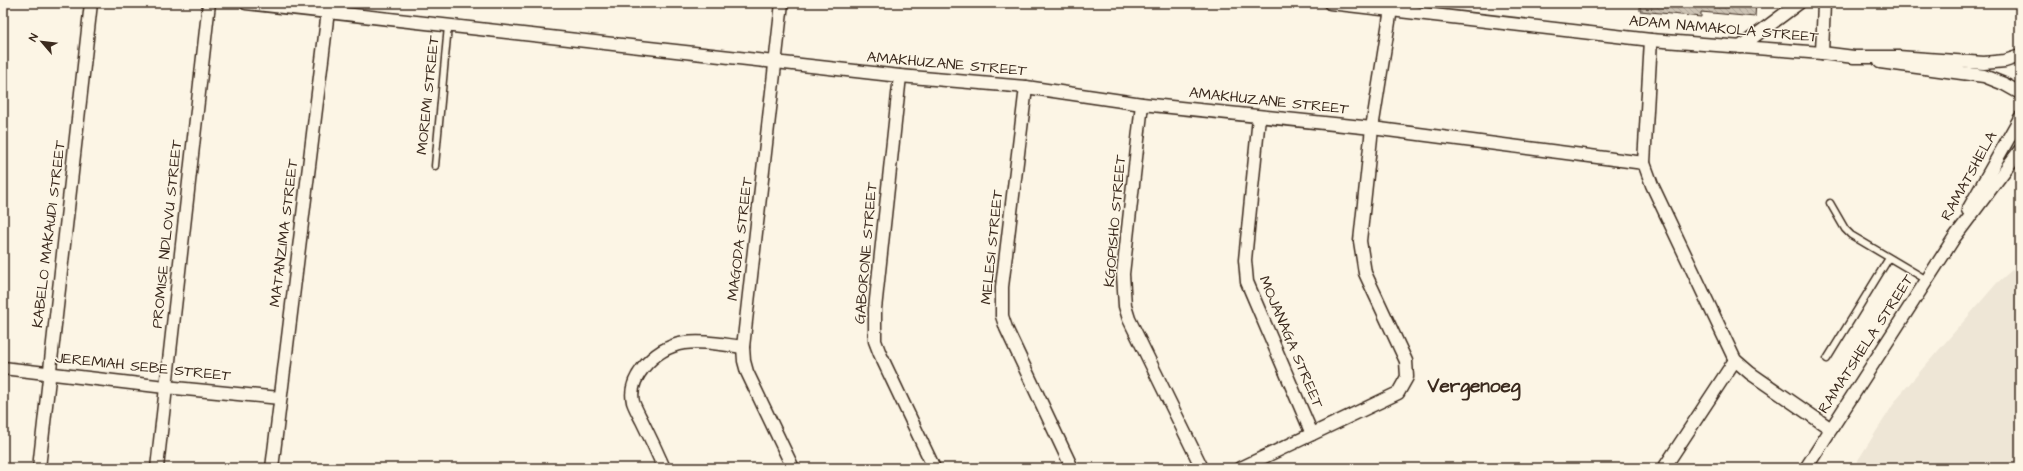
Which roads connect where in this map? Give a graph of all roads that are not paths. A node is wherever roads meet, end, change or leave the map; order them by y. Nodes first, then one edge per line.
1 (91, 3) edge
2 (209, 3) edge
3 (246, 3) edge
4 (782, 3) edge
5 (1330, 3) edge
6 (1799, 3) edge
7 (1824, 3) edge
8 (1392, 6) edge
9 (328, 8) edge
10 (448, 26) junction
11 (1651, 40) junction
12 (1740, 47) junction
13 (1822, 53) junction
14 (2020, 56) edge
15 (1870, 59) junction
16 (776, 62) junction
17 (900, 76) junction
18 (1026, 87) junction
19 (2020, 93) edge
20 (1142, 104) junction
21 (1259, 117) junction
22 (2020, 118) edge
23 (1372, 128) junction
24 (2020, 150) edge
25 (1644, 163) junction
26 (434, 166) dead end
27 (1830, 203) dead end
28 (1954, 238) junction
29 (1889, 258) junction
30 (1927, 280) junction
31 (743, 347) junction
32 (1827, 359) dead end
33 (1735, 360) junction
34 (3, 368) edge
35 (49, 373) junction
36 (165, 387) junction
37 (280, 398) junction
38 (1831, 429) junction
39 (1312, 434) junction
40 (39, 468) edge
41 (156, 468) edge
42 (272, 468) edge
43 (664, 468) edge
44 (793, 468) edge
45 (934, 468) edge
46 (1072, 468) edge
47 (1202, 468) edge
48 (1241, 468) edge
49 (1664, 468) edge
50 (1806, 468) edge

1 - 35 street, KABELO MAKAUDI STREET
2 - 36 street, PROMISE NDLOVU STREET
3 - 9 street, AMAKHUZANE STREET
4 - 16 street, MAGODA STREET
5 - 8 street, ADAM NAMAKOLA STREET
6 - 12 street
7 - 13 street
8 - 11 street, ADAM NAMAKOLA STREET
8 - 23 street
9 - 10 street, AMAKHUZANE STREET
9 - 37 street, MATANZIMA STREET
10 - 16 street, AMAKHUZANE STREET
10 - 26 lane, MOREMI STREET
11 - 12 street, ADAM NAMAKOLA STREET
11 - 25 street
12 - 13 street, ADAM NAMAKOLA STREET
13 - 15 street, ADAM NAMAKOLA STREET
14 - 15 street
15 - 19 street
16 - 17 street, AMAKHUZANE STREET
16 - 31 street, MAGODA STREET
17 - 18 street, AMAKHUZANE STREET
17 - 45 street, GABORONE STREET
18 - 20 street, AMAKHUZANE STREET
18 - 46 street, MELESI STREET
20 - 21 street, AMAKHUZANE STREET
20 - 47 street, KGOPISHO STREET
21 - 23 street, AMAKHUZANE STREET
21 - 39 street, MOJANAGA STREET
22 - 28 street, RAMATSHELA
23 - 25 street, AMAKHUZANE STREET
23 - 39 street
24 - 28 street, RAMATSHELA
25 - 33 street
27 - 29 lane
28 - 30 street, RAMATSHELA STREET
29 - 30 lane
29 - 32 lane
30 - 38 street, RAMATSHELA STREET
31 - 43 street
31 - 44 street, MAGODA STREET
33 - 38 street
33 - 49 street
34 - 35 street, JEREMIAH SEBE STREET
35 - 36 street, JEREMIAH SEBE STREET
35 - 40 street, KABELO MAKAUDI STREET
36 - 37 street, JEREMIAH SEBE STREET
36 - 41 street, PROMISE NDLOVU STREET
37 - 42 street, MATANZIMA STREET
38 - 50 street, RAMATSHELA STREET
39 - 48 street

